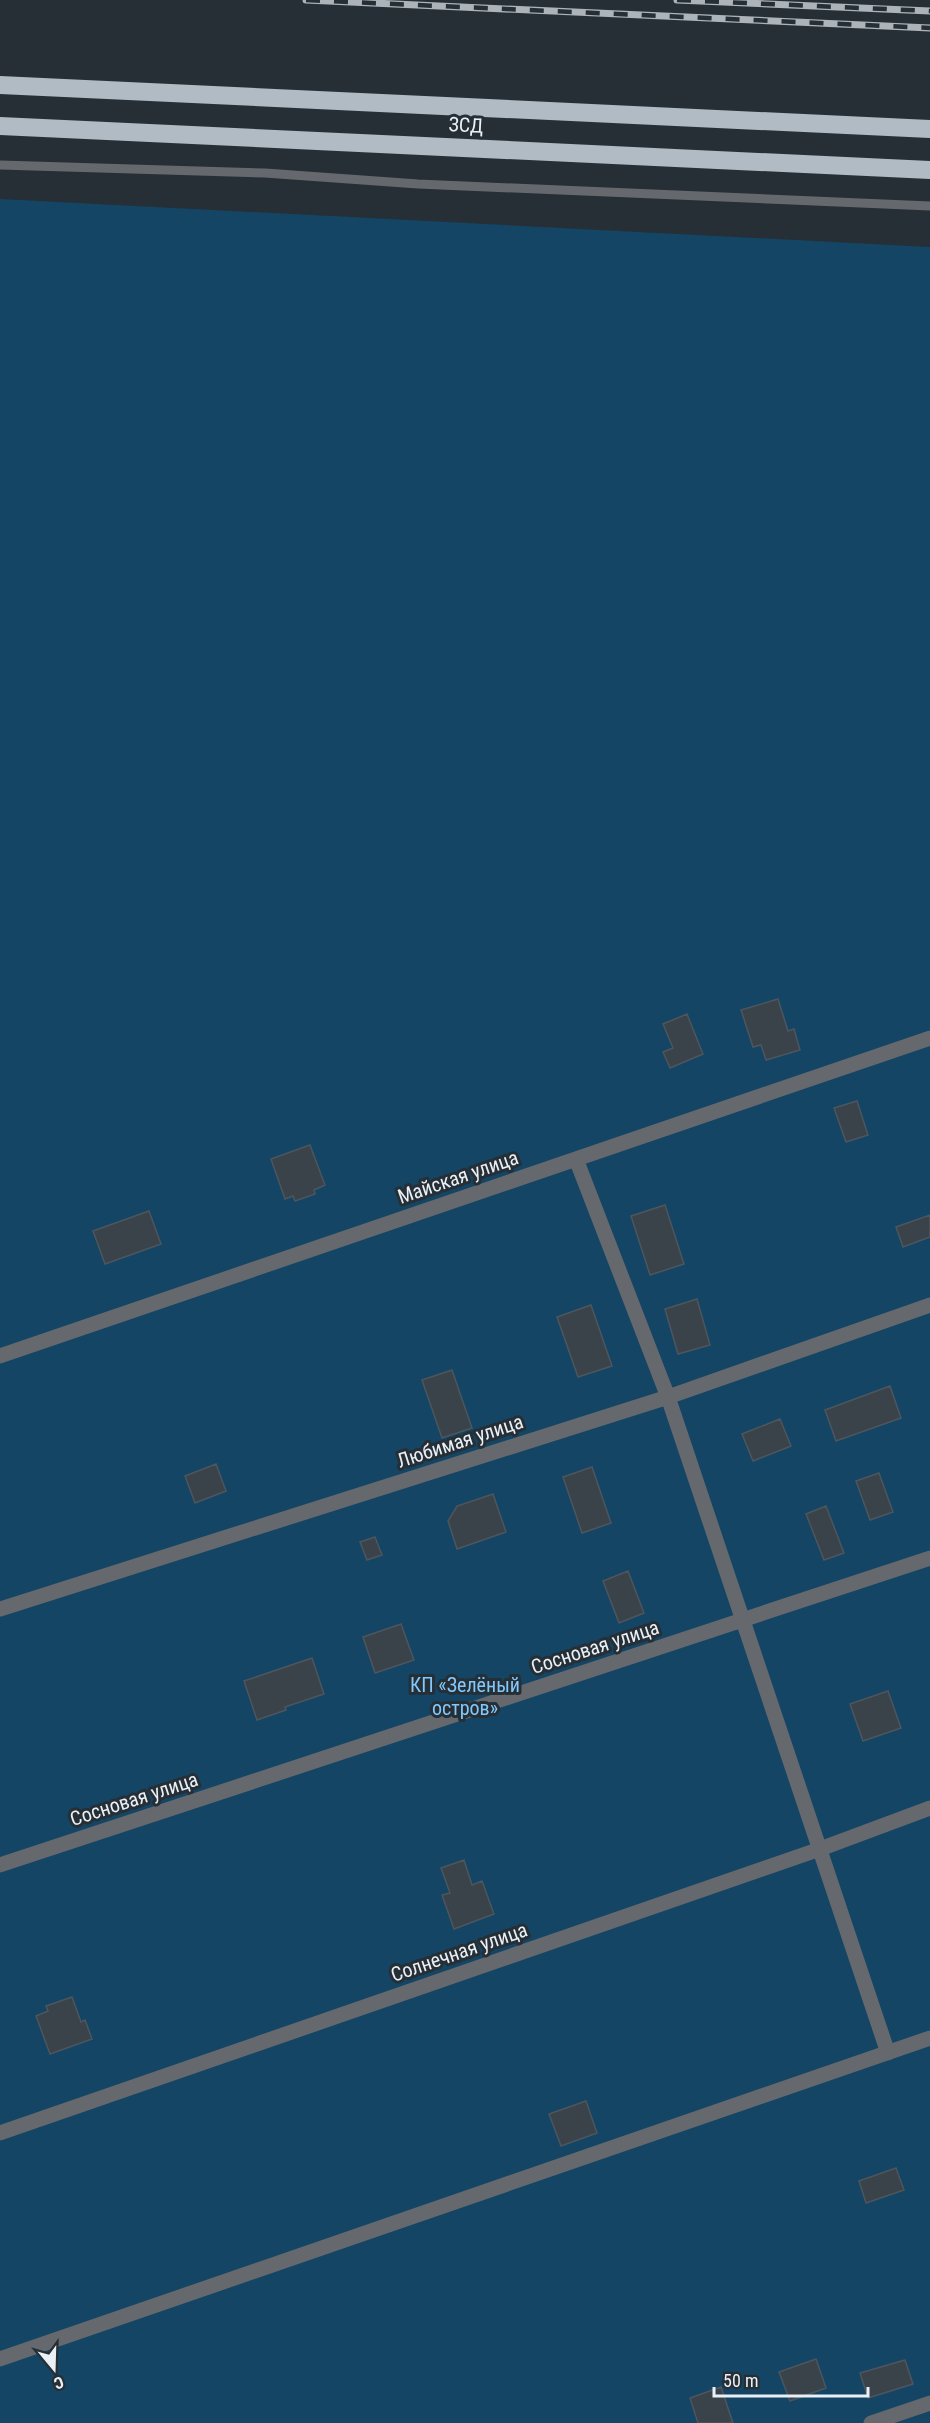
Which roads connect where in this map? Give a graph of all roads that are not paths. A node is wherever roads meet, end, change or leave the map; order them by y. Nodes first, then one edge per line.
1 (0, 85) edge
2 (0, 126) edge
3 (930, 129) edge
4 (0, 165) edge
5 (930, 170) edge
6 (930, 206) edge
7 (930, 1038) edge
8 (576, 1159) junction
9 (930, 1305) edge
10 (0, 1356) edge
11 (668, 1397) junction
12 (930, 1558) edge
13 (0, 1609) edge
14 (744, 1620) junction
15 (930, 1808) edge
16 (820, 1849) junction
17 (0, 1866) edge
18 (930, 2038) edge
19 (888, 2053) junction
20 (0, 2133) edge
21 (0, 2358) edge
22 (930, 2403) edge
23 (872, 2423) edge

1 - 3 highway, ЗСД
2 - 5 highway, ЗСД
4 - 6 lane
7 - 8 street, Майская улица
8 - 10 street, Майская улица
8 - 11 street
9 - 11 street, Любимая улица
11 - 13 street, Любимая улица
11 - 14 street
12 - 14 street, Сосновая улица
14 - 16 street
14 - 17 street, Сосновая улица
15 - 16 street, Солнечная улица
16 - 19 street
16 - 20 street, Солнечная улица
18 - 19 street
19 - 21 street
22 - 23 street

